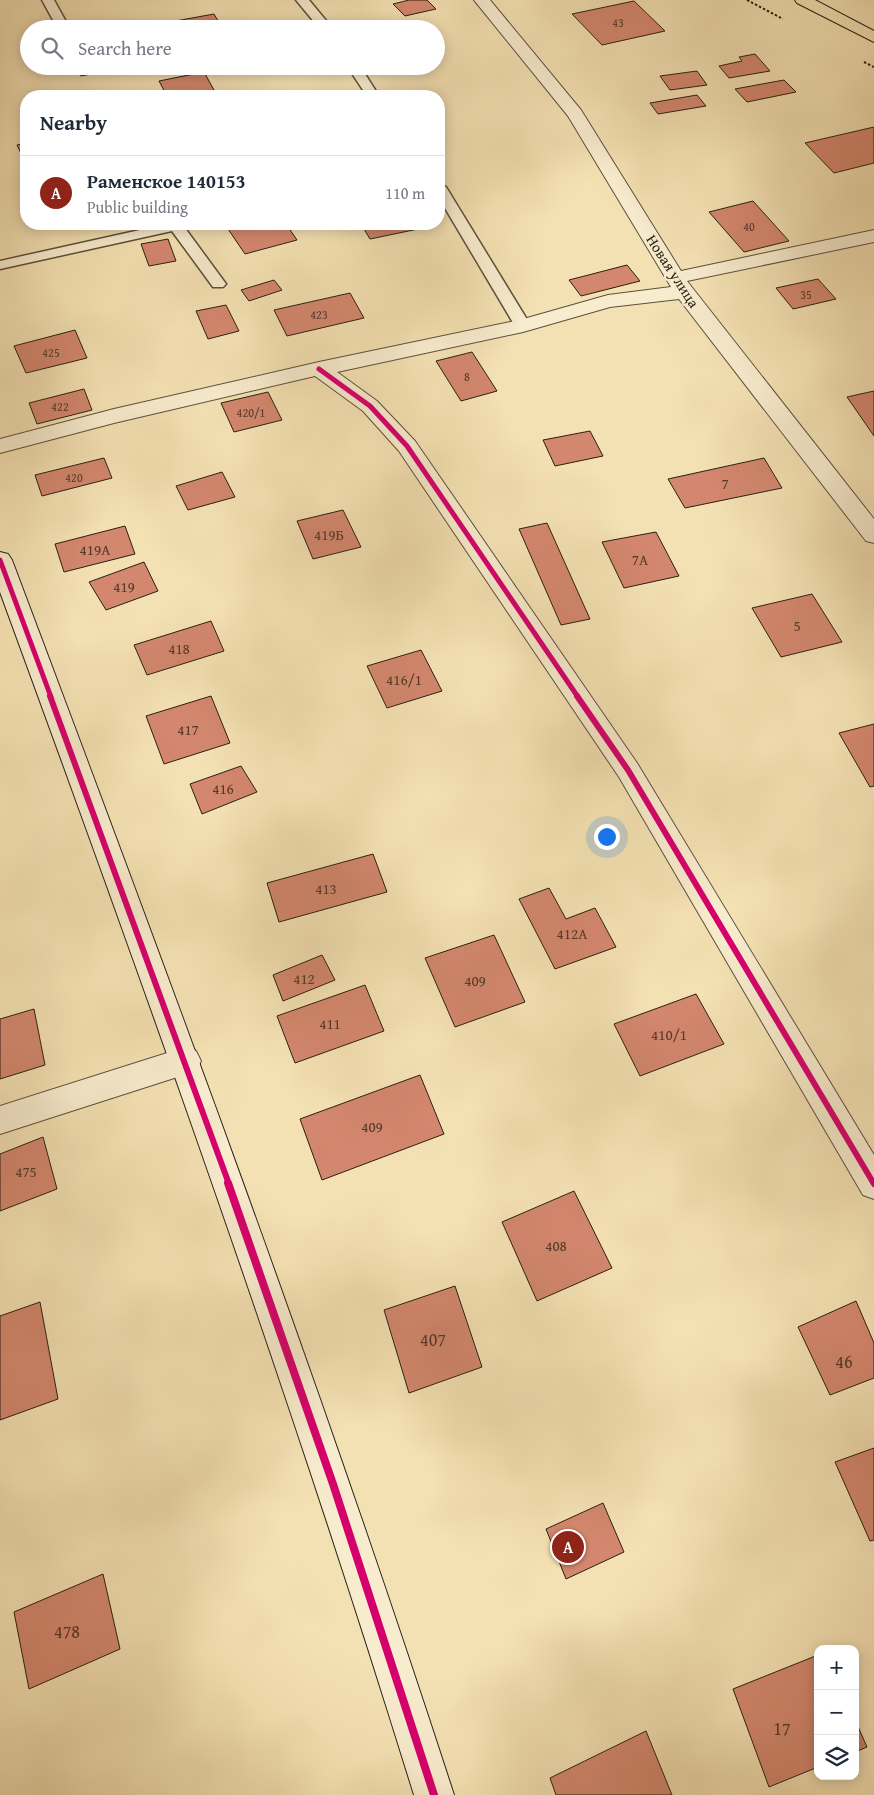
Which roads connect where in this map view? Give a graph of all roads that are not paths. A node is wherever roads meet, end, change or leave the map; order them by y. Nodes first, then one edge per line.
1 (48, 0) edge
2 (302, 0) edge
3 (482, 0) edge
4 (803, 0) edge
5 (59, 20) edge
6 (319, 20) edge
7 (874, 37) edge
8 (359, 75) edge
9 (369, 90) edge
10 (445, 197) edge
11 (158, 230) edge
12 (179, 230) edge
13 (874, 236) edge
14 (0, 265) edge
15 (218, 284) dead end
16 (681, 285) junction
17 (523, 326) junction
18 (318, 369) junction
19 (0, 446) edge
20 (874, 535) edge
21 (0, 560) edge
22 (186, 1061) junction
23 (0, 1120) edge
24 (874, 1184) edge
25 (434, 1795) edge

1 - 5 lane
2 - 6 lane
3 - 16 street, Новая улица
4 - 7 main road
8 - 9 lane
10 - 17 lane
11 - 14 lane
12 - 15 lane
13 - 16 street
16 - 17 street
16 - 20 street, Новая улица
17 - 18 street
18 - 19 street
18 - 24 street
21 - 22 street
22 - 23 street
22 - 25 street

